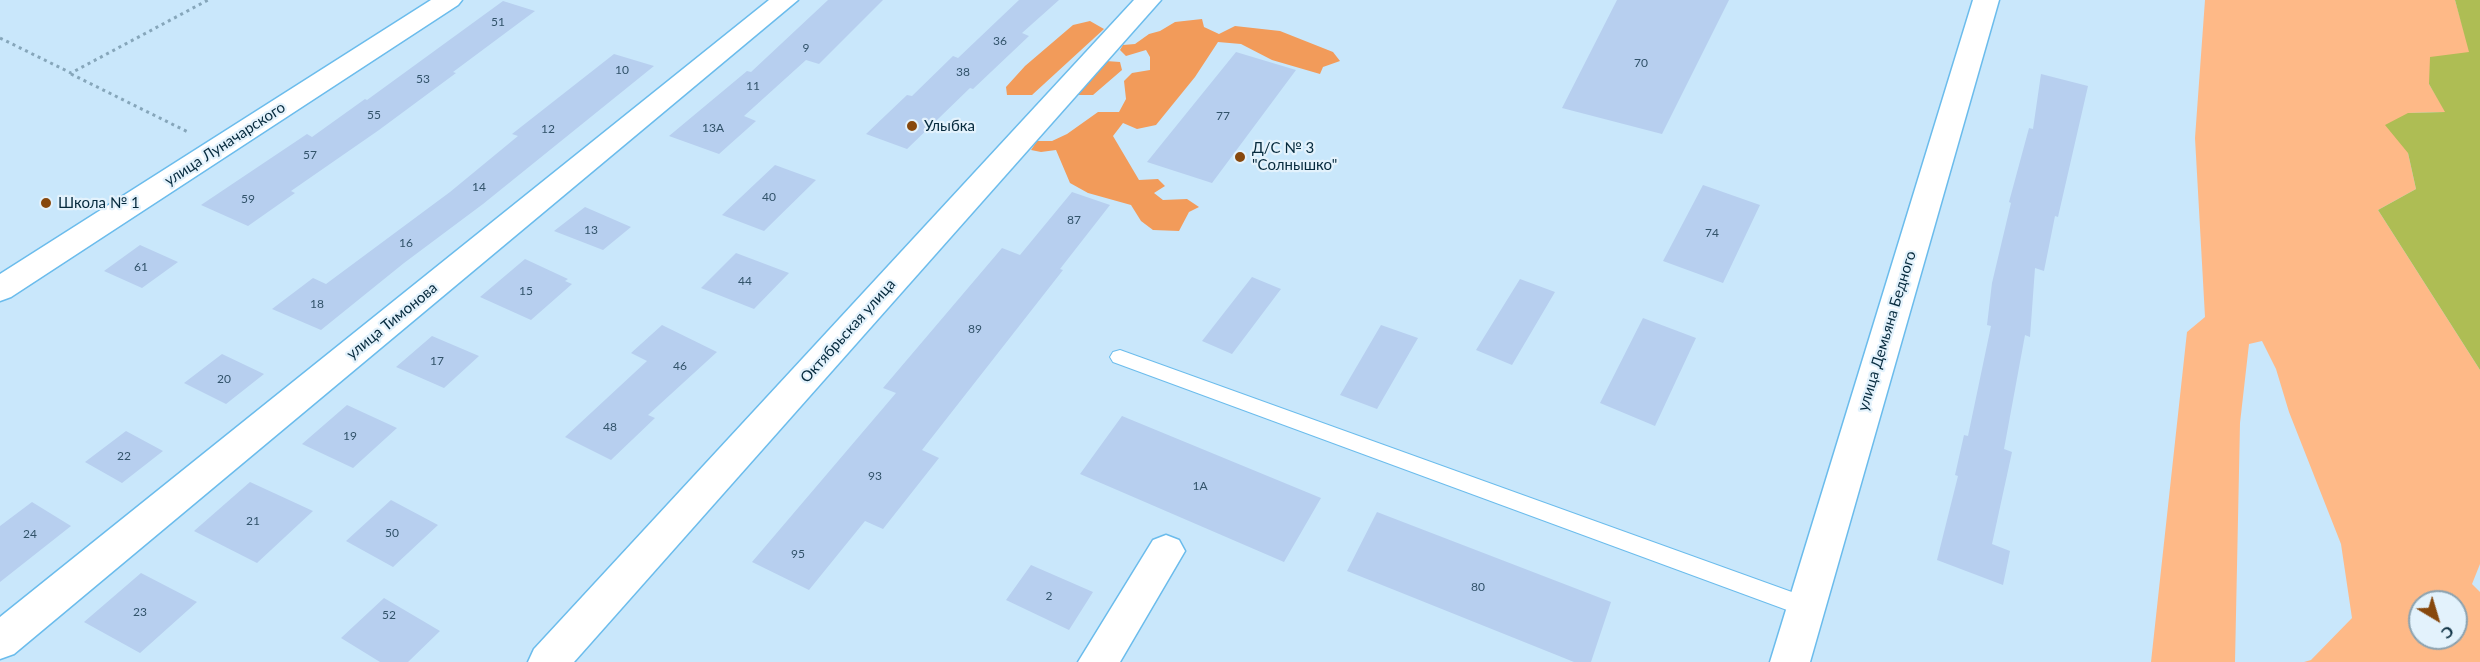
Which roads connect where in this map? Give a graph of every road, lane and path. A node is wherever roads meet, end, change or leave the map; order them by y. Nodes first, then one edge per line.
1 (208, 0) edge
2 (449, 0) edge
3 (784, 0) edge
4 (1148, 0) edge
5 (1986, 0) edge
6 (0, 38) edge
7 (71, 74) junction
8 (221, 147) junction
9 (0, 289) edge
10 (1120, 357) dead end
11 (1166, 551) dead end
12 (1806, 607) junction
13 (0, 641) edge
14 (548, 662) edge
15 (1098, 662) edge
16 (1790, 662) edge

1 - 7 path
2 - 8 street, улица Луначарского
3 - 13 street, улица Тимонова
4 - 14 street, Октябрьская улица
5 - 12 street, улица Демьяна Бедного
6 - 7 path
7 - 8 path
8 - 9 street, улица Луначарского
10 - 12 lane
11 - 15 street
12 - 16 street, улица Демьяна Бедного

